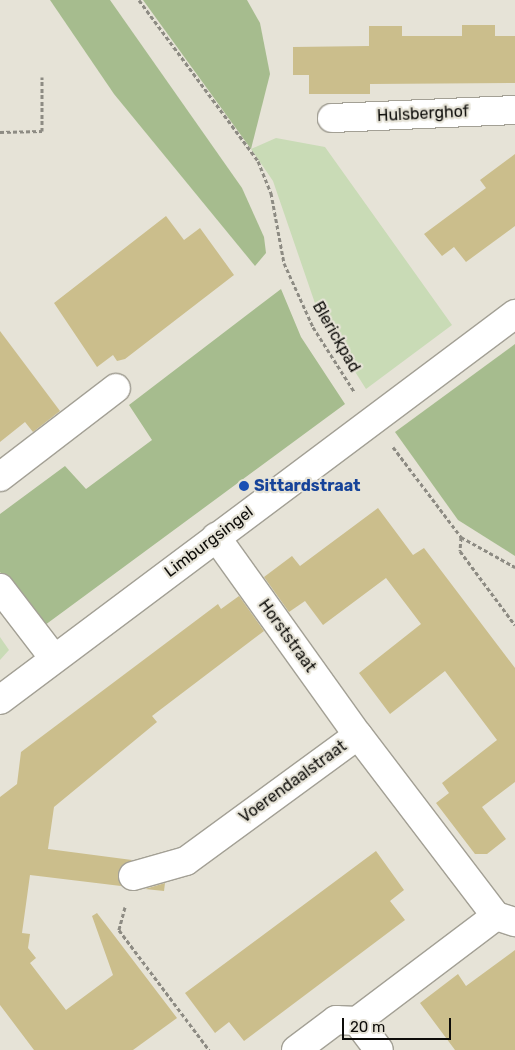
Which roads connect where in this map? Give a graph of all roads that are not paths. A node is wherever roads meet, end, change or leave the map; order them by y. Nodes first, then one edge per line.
1 (515, 110) edge
2 (332, 118) dead end
3 (515, 314) edge
4 (116, 388) dead end
5 (0, 477) edge
6 (216, 537) junction
7 (0, 588) edge
8 (53, 658) junction
9 (0, 700) edge
10 (358, 735) junction
11 (134, 876) road end
12 (506, 919) edge
13 (357, 1021) junction
14 (296, 1050) edge
15 (379, 1050) edge

1 - 2 street, Hulsberghof
3 - 6 street, Limburgsingel
4 - 5 street
6 - 8 street, Limburgsingel
6 - 10 street, Horststraat
7 - 8 street
8 - 9 street, Limburgsingel
10 - 11 street, Voerendaalstraat
10 - 12 street, Voerendaalstraat
12 - 13 street
13 - 14 street
13 - 15 street

